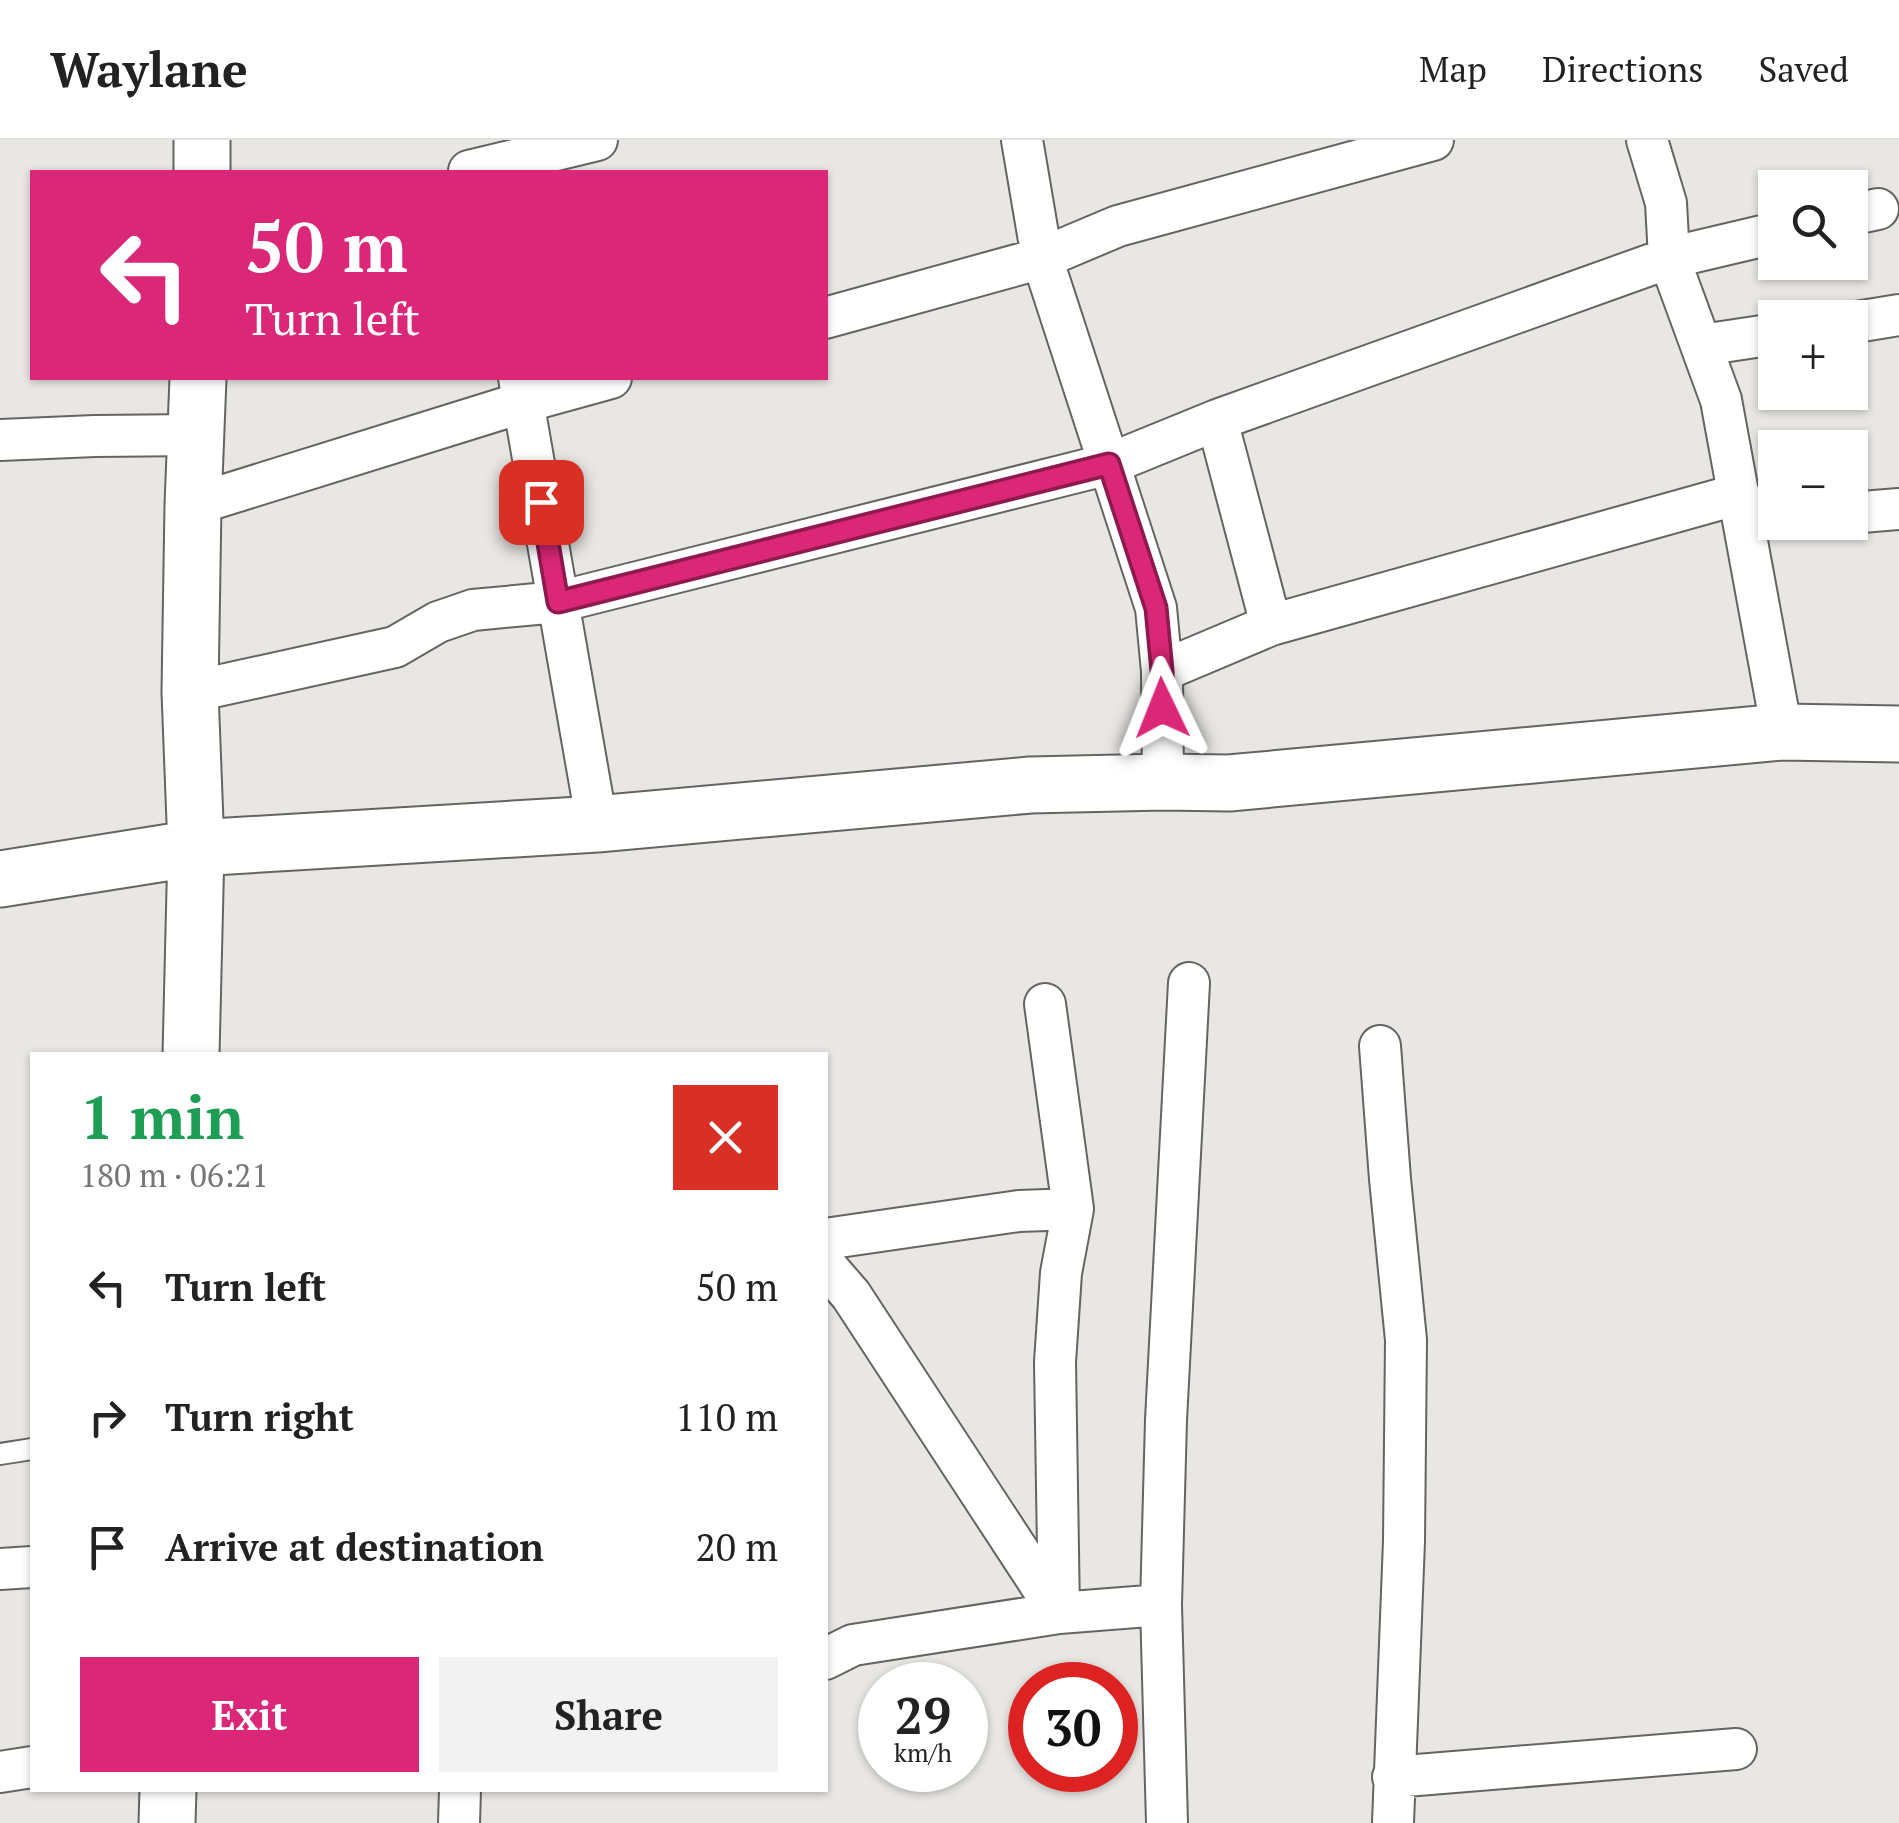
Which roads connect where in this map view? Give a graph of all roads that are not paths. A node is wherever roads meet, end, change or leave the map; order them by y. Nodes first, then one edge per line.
1 (202, 140) edge
2 (462, 140) edge
3 (597, 140) edge
4 (1022, 140) edge
5 (1432, 140) edge
6 (1647, 140) edge
7 (202, 170) edge
8 (470, 170) edge
9 (478, 170) edge
10 (1758, 237) edge
11 (1042, 258) junction
12 (1670, 258) junction
13 (1899, 315) edge
14 (828, 317) edge
15 (1868, 319) edge
16 (1758, 337) edge
17 (1702, 345) junction
18 (198, 380) edge
19 (596, 380) edge
20 (522, 390) edge
21 (1217, 420) junction
22 (196, 436) junction
23 (0, 440) edge
24 (1109, 464) junction
25 (193, 505) junction
26 (1899, 508) edge
27 (1868, 511) edge
28 (1753, 512) edge
29 (558, 602) junction
30 (1271, 626) junction
31 (1162, 671) junction
32 (190, 692) junction
33 (1782, 732) junction
34 (1899, 734) edge
35 (1163, 782) junction
36 (597, 824) junction
37 (196, 848) junction
38 (0, 879) edge
39 (1189, 983) dead end
40 (1045, 1004) dead end
41 (1380, 1046) dead end
42 (191, 1052) edge
43 (1073, 1209) junction
44 (828, 1239) edge
45 (828, 1269) edge
46 (30, 1449) edge
47 (0, 1454) edge
48 (30, 1567) edge
49 (0, 1569) edge
50 (1161, 1605) junction
51 (1059, 1613) junction
52 (828, 1657) edge
53 (1736, 1749) dead end
54 (30, 1767) edge
55 (0, 1772) edge
56 (1394, 1777) junction
57 (168, 1792) edge
58 (460, 1792) edge
59 (167, 1823) edge
60 (459, 1823) edge
61 (1167, 1823) edge
62 (1392, 1823) edge

1 - 7 street
2 - 8 street
3 - 9 street
4 - 11 street
5 - 11 street
6 - 12 street
10 - 12 street
11 - 14 street
11 - 24 street
12 - 17 street
12 - 21 street
13 - 15 street
16 - 17 street
17 - 28 street
18 - 22 street
19 - 20 street
20 - 25 street
20 - 29 street
21 - 24 street
21 - 30 street
22 - 23 street
22 - 25 street
24 - 29 street
24 - 31 street
25 - 32 street
26 - 27 street
28 - 30 street
28 - 33 street
29 - 32 street
29 - 36 street
30 - 31 street
31 - 35 street
32 - 37 street
33 - 34 street
33 - 35 street
35 - 36 street
36 - 37 street
37 - 38 street
37 - 42 street
39 - 50 street
40 - 43 street
41 - 56 street
43 - 44 street
43 - 51 street
45 - 51 street
46 - 47 lane
48 - 49 street
50 - 51 street
50 - 61 street
51 - 52 street
53 - 56 street
54 - 55 street
56 - 62 street
57 - 59 street
58 - 60 street

